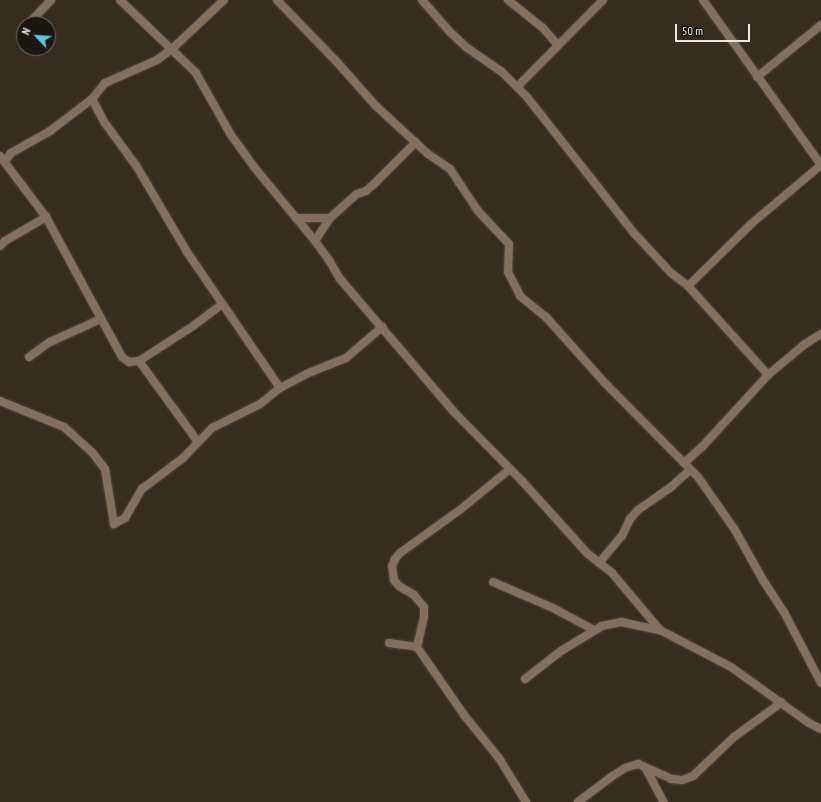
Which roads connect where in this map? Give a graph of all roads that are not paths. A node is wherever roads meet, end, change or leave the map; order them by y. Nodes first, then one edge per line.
1 (51, 0) edge
2 (120, 0) edge
3 (224, 0) edge
4 (277, 0) edge
5 (422, 0) edge
6 (508, 0) edge
7 (603, 0) edge
8 (702, 0) edge
9 (36, 16) edge
10 (821, 25) edge
11 (558, 44) junction
12 (172, 49) junction
13 (758, 77) junction
14 (517, 87) junction
15 (92, 99) junction
16 (416, 142) junction
17 (2, 159) edge
18 (821, 165) edge
19 (46, 217) junction
20 (296, 218) junction
21 (330, 218) junction
22 (315, 241) junction
23 (0, 246) edge
24 (688, 286) junction
25 (222, 304) junction
26 (101, 319) junction
27 (382, 327) junction
28 (821, 334) edge
29 (29, 357) dead end
30 (139, 361) junction
31 (768, 375) junction
32 (280, 388) junction
33 (0, 401) edge
34 (198, 442) junction
35 (684, 463) junction
36 (510, 469) junction
37 (690, 470) junction
38 (599, 563) junction
39 (493, 582) dead end
40 (594, 630) junction
41 (660, 630) junction
42 (389, 643) dead end
43 (417, 647) junction
44 (525, 679) dead end
45 (821, 683) edge
46 (782, 702) junction
47 (821, 729) edge
48 (645, 767) junction
49 (526, 802) edge
50 (578, 802) edge
51 (664, 802) edge

1 - 9 street
2 - 12 street
3 - 12 street
4 - 16 street
5 - 14 street
6 - 11 street
7 - 11 street
8 - 13 street
10 - 13 street
11 - 14 street
12 - 15 street
12 - 20 street
13 - 18 street
14 - 24 street
15 - 17 street
15 - 25 street
16 - 21 street
16 - 35 street
17 - 19 street
18 - 24 street
19 - 23 street
19 - 26 street
20 - 21 street
20 - 22 street
21 - 22 street
22 - 27 street
24 - 31 street
25 - 30 street
25 - 32 street
26 - 29 street
26 - 30 street
27 - 32 street
27 - 36 street
28 - 31 street
30 - 34 street
31 - 35 street
32 - 34 street
33 - 34 street
35 - 37 street
36 - 38 street
36 - 43 street
37 - 38 street
37 - 45 street
38 - 41 street
39 - 40 street
40 - 41 street
40 - 44 street
41 - 46 street
42 - 43 street
43 - 49 street
46 - 47 street
46 - 48 street
48 - 50 street
48 - 51 street

